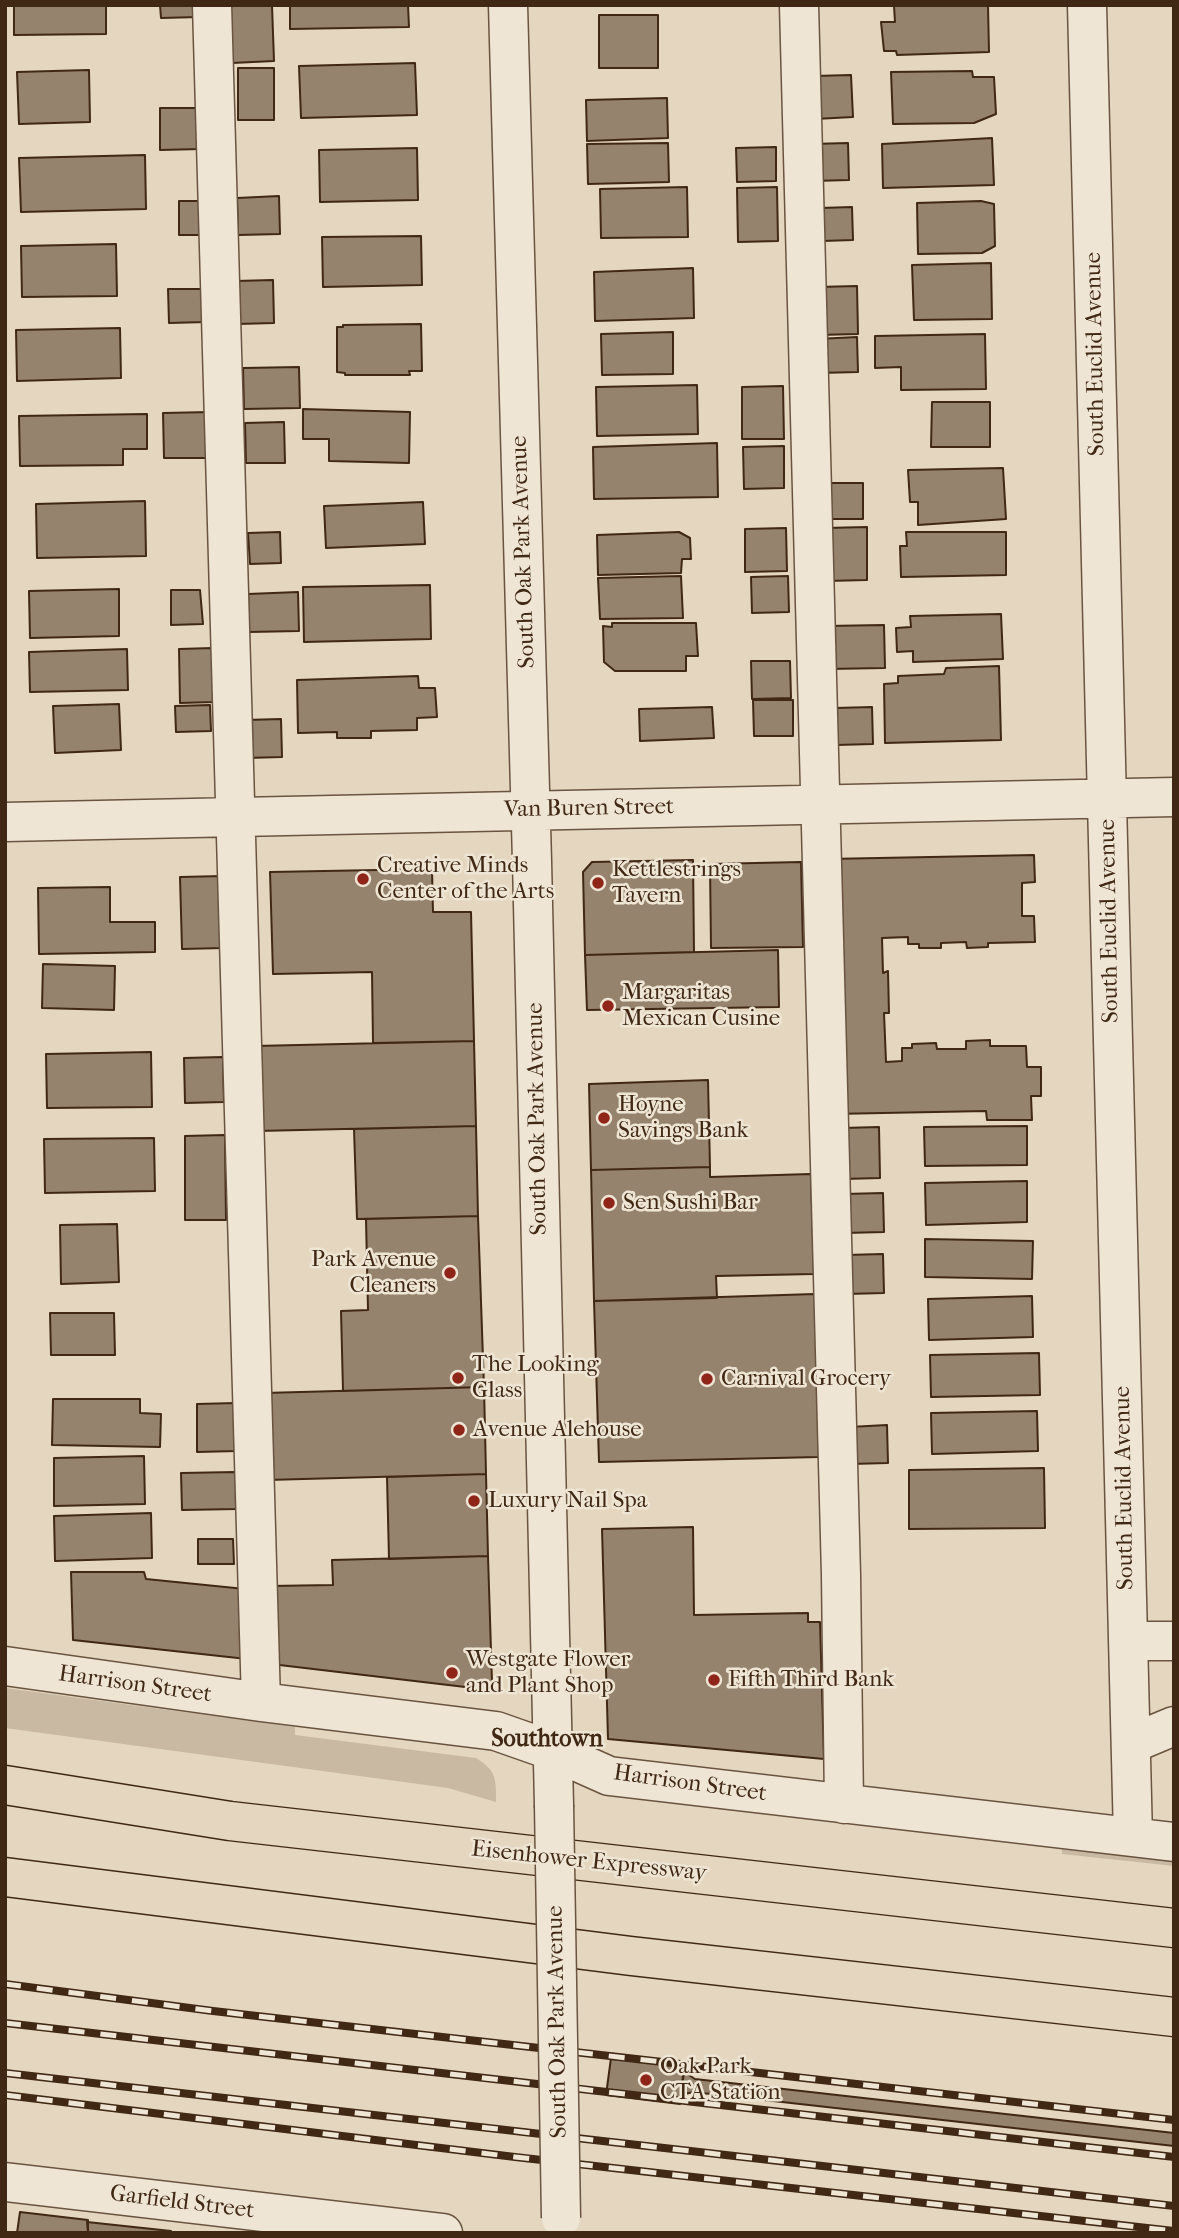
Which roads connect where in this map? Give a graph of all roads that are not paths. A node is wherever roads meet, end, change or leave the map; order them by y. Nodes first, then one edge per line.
1 (212, 5) edge
2 (508, 5) edge
3 (799, 5) edge
4 (1087, 5) edge
5 (1174, 797) edge
6 (1107, 798) junction
7 (820, 804) junction
8 (531, 810) junction
9 (236, 817) junction
10 (5, 822) edge
11 (1128, 1641) junction
12 (1174, 1641) edge
13 (5, 1666) edge
14 (261, 1702) junction
15 (1174, 1726) edge
16 (1131, 1744) junction
17 (553, 1751) junction
18 (5, 1785) edge
19 (844, 1804) junction
20 (1133, 1837) junction
21 (1174, 1842) edge
22 (5, 1877) edge
23 (1174, 1928) edge
24 (1174, 2017) edge
25 (5, 2182) edge
26 (561, 2225) edge
27 (443, 2233) edge

1 - 9 street
2 - 8 street, South Oak Park Avenue
3 - 7 street
4 - 6 street, South Euclid Avenue
5 - 6 street, Van Buren Street
6 - 7 street, Van Buren Street
6 - 11 street, South Euclid Avenue
7 - 8 street, Van Buren Street
7 - 19 street
8 - 9 street, Van Buren Street
8 - 17 street, South Oak Park Avenue
9 - 10 street, Van Buren Street
9 - 14 street
11 - 12 street
11 - 16 street, South Euclid Avenue
13 - 14 street, Harrison Street
14 - 17 street, Harrison Street
15 - 16 street
16 - 20 street, South Euclid Avenue
17 - 19 street, Harrison Street
17 - 26 street, South Oak Park Avenue, bridge
18 - 23 highway, Eisenhower Expressway
19 - 20 street, Harrison Street
20 - 21 street, Harrison Street
22 - 24 highway
25 - 27 street, Garfield Street

